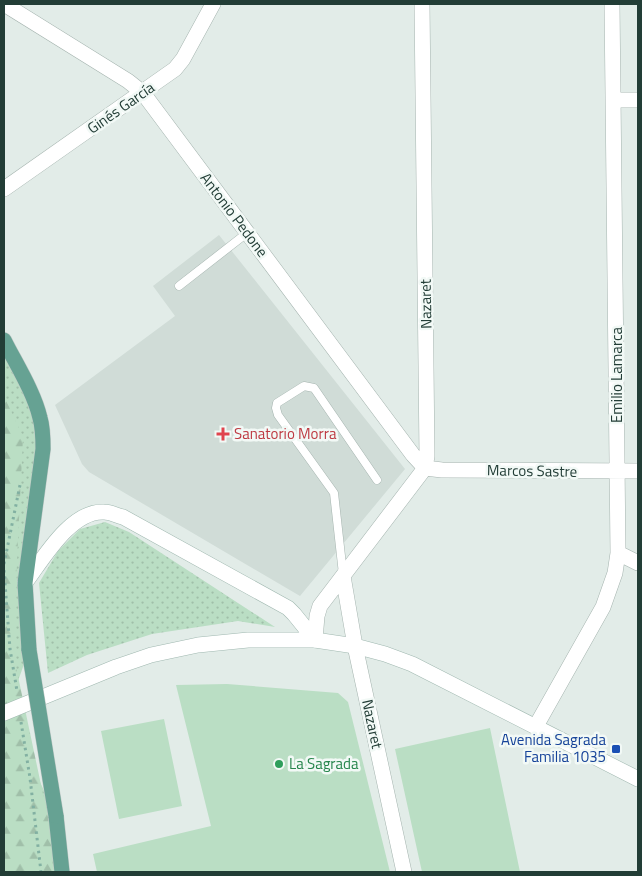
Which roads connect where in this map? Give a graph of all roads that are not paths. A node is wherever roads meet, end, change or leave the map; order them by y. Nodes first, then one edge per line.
1 (4, 4) edge
2 (213, 4) edge
3 (422, 4) edge
4 (612, 4) edge
5 (143, 93) junction
6 (614, 100) junction
7 (638, 100) edge
8 (4, 189) edge
9 (247, 234) junction
10 (179, 286) dead end
11 (4, 340) edge
12 (425, 468) junction
13 (638, 471) edge
14 (618, 472) junction
15 (377, 480) dead end
16 (618, 553) junction
17 (638, 563) edge
18 (343, 576) junction
19 (25, 582) junction
20 (315, 640) junction
21 (355, 646) junction
22 (6, 713) edge
23 (536, 726) junction
24 (638, 779) edge
25 (62, 872) edge
26 (404, 872) edge

1 - 5 street, Antonio Pedone
2 - 5 street, Ginés García
3 - 12 street, Nazaret
4 - 6 street, Emilio Lamarca
5 - 8 street, Ginés García
5 - 9 street, Antonio Pedone
6 - 7 street
6 - 14 street, Emilio Lamarca
9 - 10 lane
9 - 12 street, Antonio Pedone
11 - 19 main road
12 - 14 street, Marcos Sastre
12 - 18 street
13 - 14 street, Marcos Sastre
14 - 16 street, Emilio Lamarca
15 - 18 lane
16 - 17 street
16 - 23 street, Emilio Lamarca
18 - 20 street
18 - 21 street, Nazaret
19 - 20 street
19 - 25 main road, bridge
20 - 21 street
20 - 22 street
21 - 23 street
21 - 26 street, Nazaret
23 - 24 street

